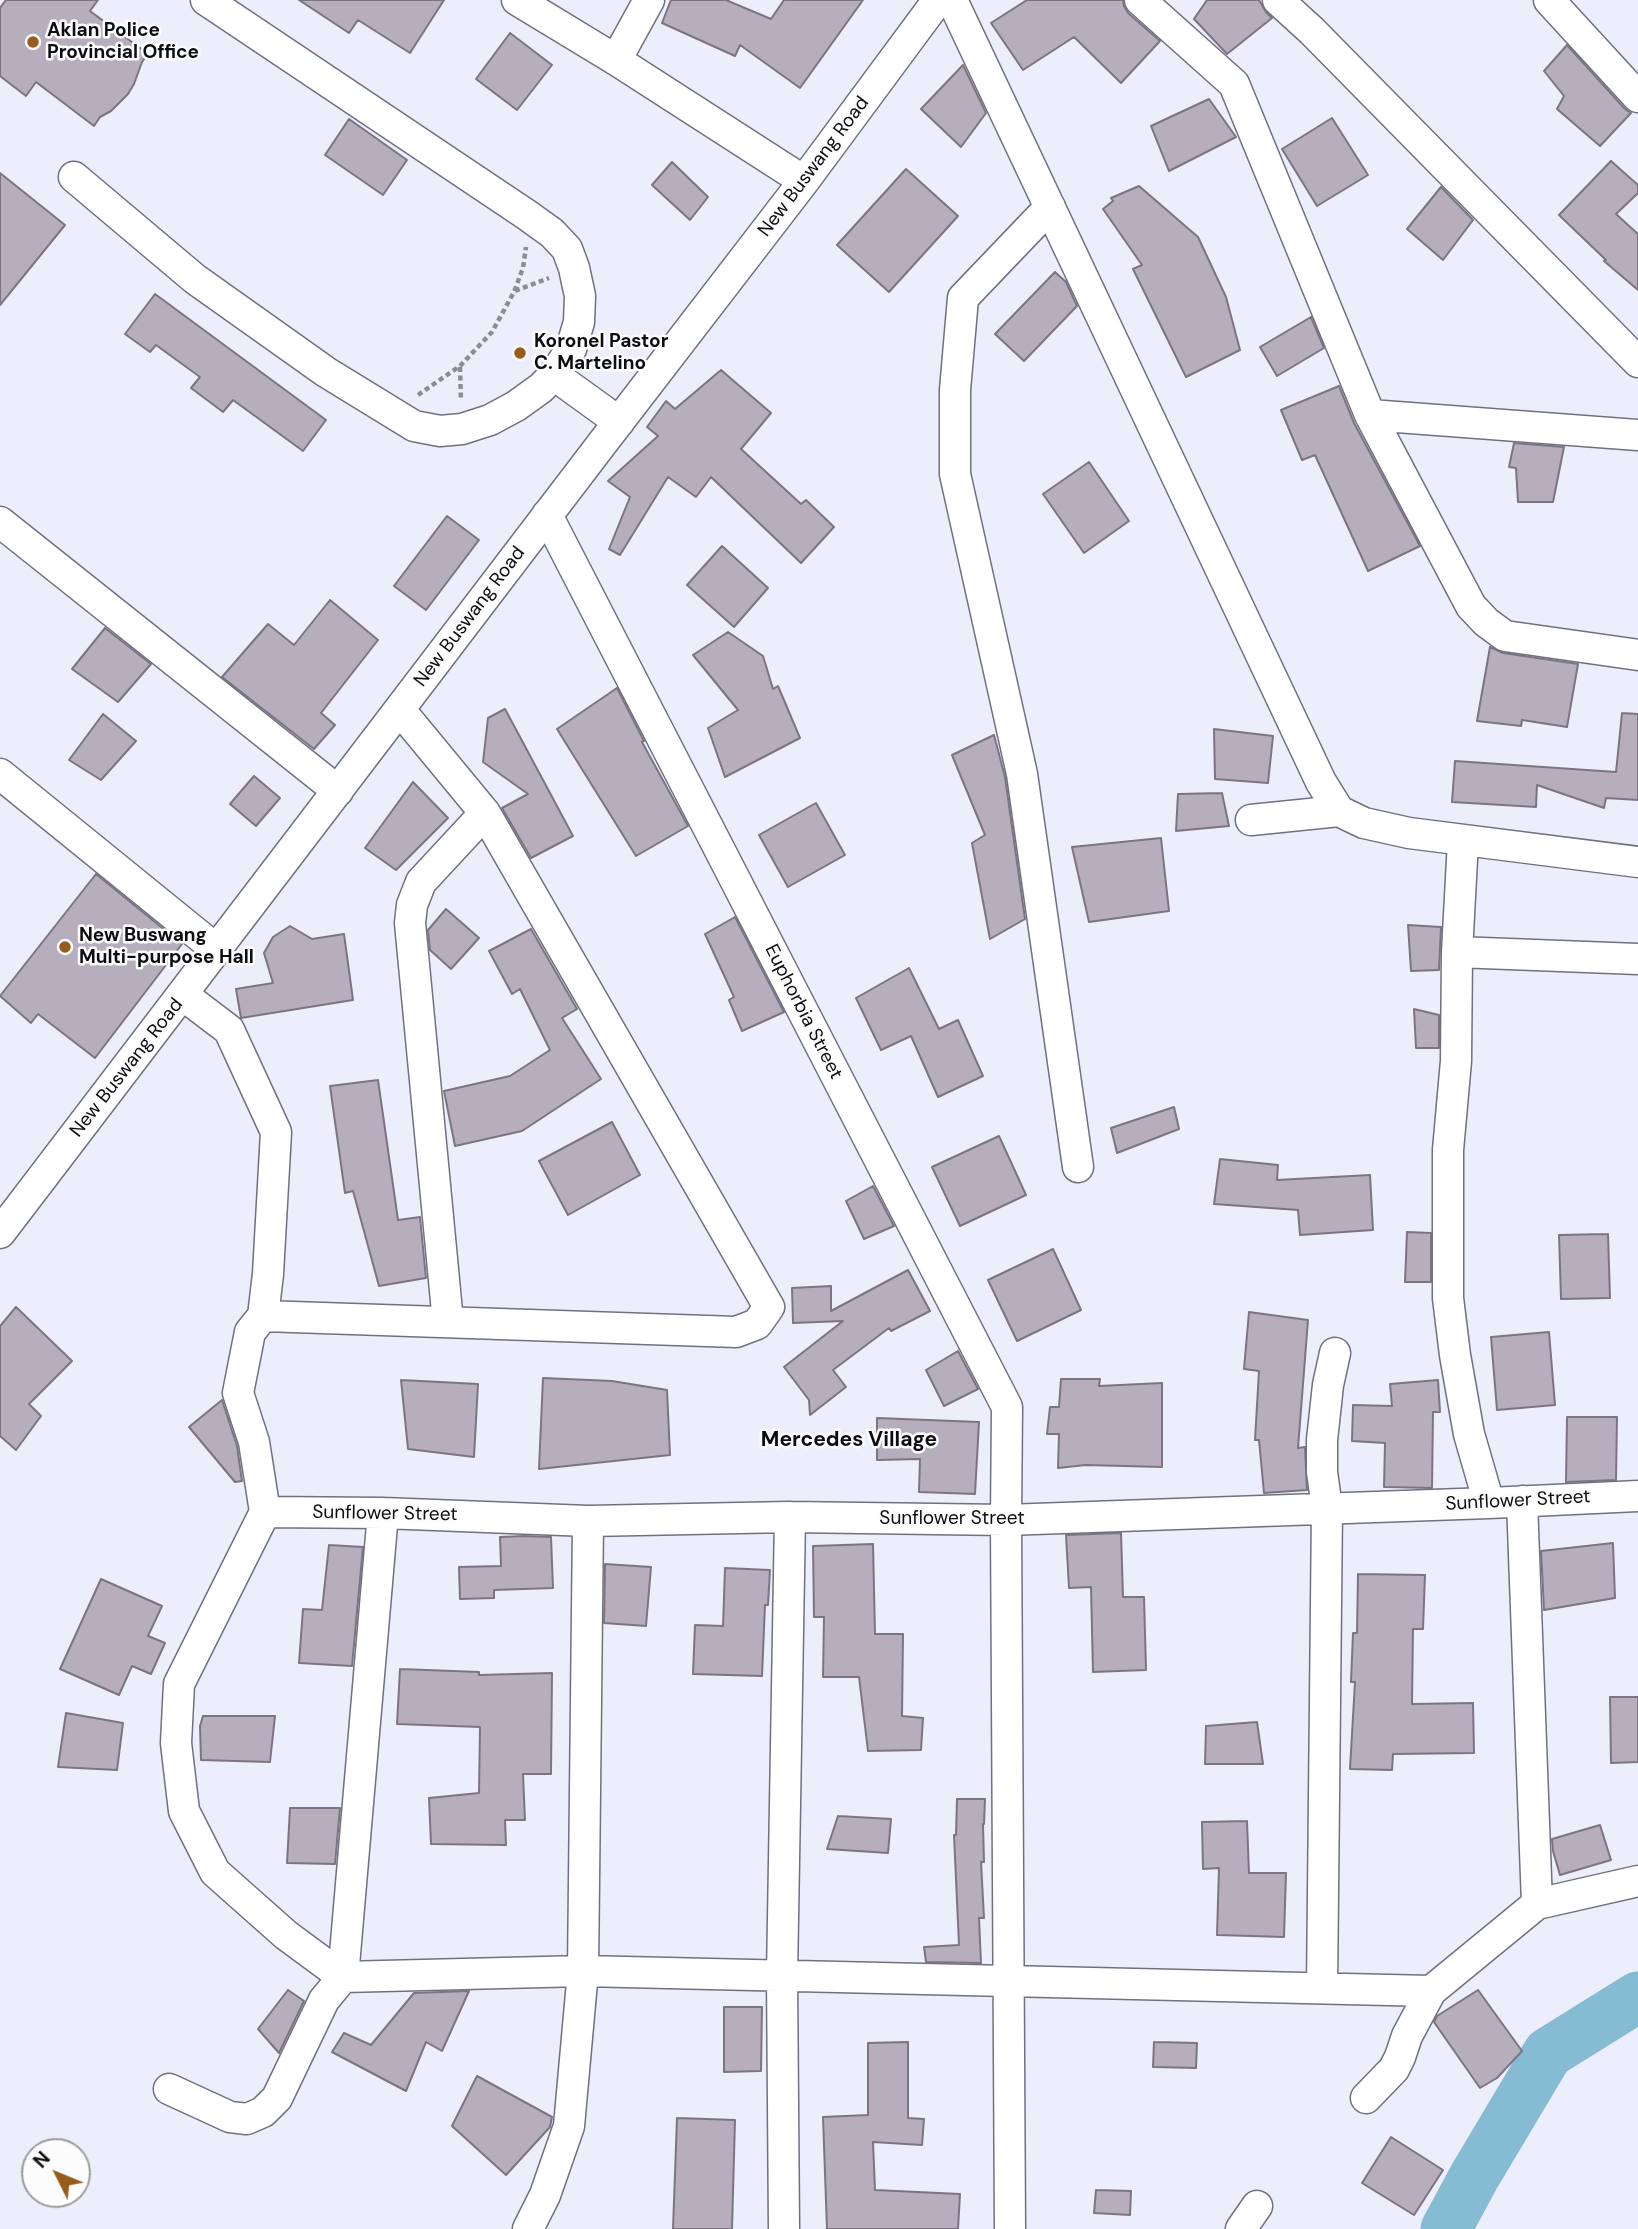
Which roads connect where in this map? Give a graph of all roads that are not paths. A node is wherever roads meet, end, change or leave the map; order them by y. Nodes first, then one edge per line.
1 (206, 0) edge
2 (517, 0) edge
3 (649, 0) edge
4 (938, 0) edge
5 (952, 0) edge
6 (1140, 0) edge
7 (1278, 0) edge
8 (1549, 0) edge
9 (616, 60) junction
10 (1638, 97) edge
11 (74, 177) dead end
12 (804, 181) junction
13 (1049, 207) junction
14 (1638, 362) edge
15 (554, 375) junction
16 (1370, 415) junction
17 (619, 422) junction
18 (1638, 435) edge
19 (547, 515) junction
20 (0, 522) edge
21 (1638, 655) edge
22 (400, 710) junction
23 (0, 774) edge
24 (338, 792) junction
25 (1339, 811) junction
26 (485, 813) junction
27 (1251, 820) dead end
28 (1463, 841) junction
29 (1638, 862) edge
30 (217, 950) junction
31 (1457, 952) junction
32 (1638, 960) edge
33 (183, 995) junction
34 (1078, 1167) dead end
35 (0, 1233) edge
36 (263, 1316) junction
37 (448, 1322) junction
38 (1335, 1353) dead end
39 (1638, 1496) edge
40 (1522, 1500) junction
41 (1489, 1503) junction
42 (1326, 1508) junction
43 (265, 1512) junction
44 (383, 1513) junction
45 (790, 1517) junction
46 (1006, 1520) junction
47 (588, 1521) junction
48 (1638, 1881) edge
49 (1537, 1904) junction
50 (583, 1971) junction
51 (782, 1976) junction
52 (343, 1977) junction
53 (1009, 1981) junction
54 (1322, 1988) junction
55 (1431, 1991) junction
56 (169, 2089) dead end
57 (1366, 2098) dead end
58 (528, 2229) edge
59 (783, 2229) edge
60 (1010, 2229) edge

1 - 15 street
2 - 9 street
3 - 9 street
4 - 12 street, New Buswang Road
5 - 13 street
6 - 16 street
7 - 14 street
8 - 10 street
9 - 12 street
11 - 15 street
12 - 17 street, New Buswang Road
13 - 25 street
13 - 34 street
15 - 17 street
16 - 18 street
16 - 21 street
17 - 19 street, New Buswang Road
19 - 22 street, New Buswang Road
19 - 46 street, Euphorbia Street
20 - 24 street
22 - 24 street, New Buswang Road
22 - 26 street
23 - 30 street
24 - 30 street, New Buswang Road
25 - 27 street
25 - 28 street
26 - 37 street
26 - 37 street
28 - 29 street
28 - 31 street
30 - 33 street, New Buswang Road
31 - 32 street
31 - 41 street
33 - 35 street, New Buswang Road
33 - 36 street
36 - 37 street
36 - 43 street
38 - 42 street
39 - 40 street, Sunflower Street
40 - 41 street, Sunflower Street
40 - 49 street
41 - 42 street, Sunflower Street
42 - 46 street, Sunflower Street
42 - 54 street
43 - 44 street, Sunflower Street
43 - 52 street
44 - 47 street, Sunflower Street
44 - 52 street
45 - 46 street, Sunflower Street
45 - 47 street, Sunflower Street
45 - 51 street
46 - 53 street, Euphorbia Street
47 - 50 street
48 - 49 street
49 - 55 street
50 - 51 street
50 - 52 street
50 - 58 street
51 - 53 street
51 - 59 street
52 - 56 street
53 - 54 street
53 - 60 street, Euphorbia Street
54 - 55 street
55 - 57 street

